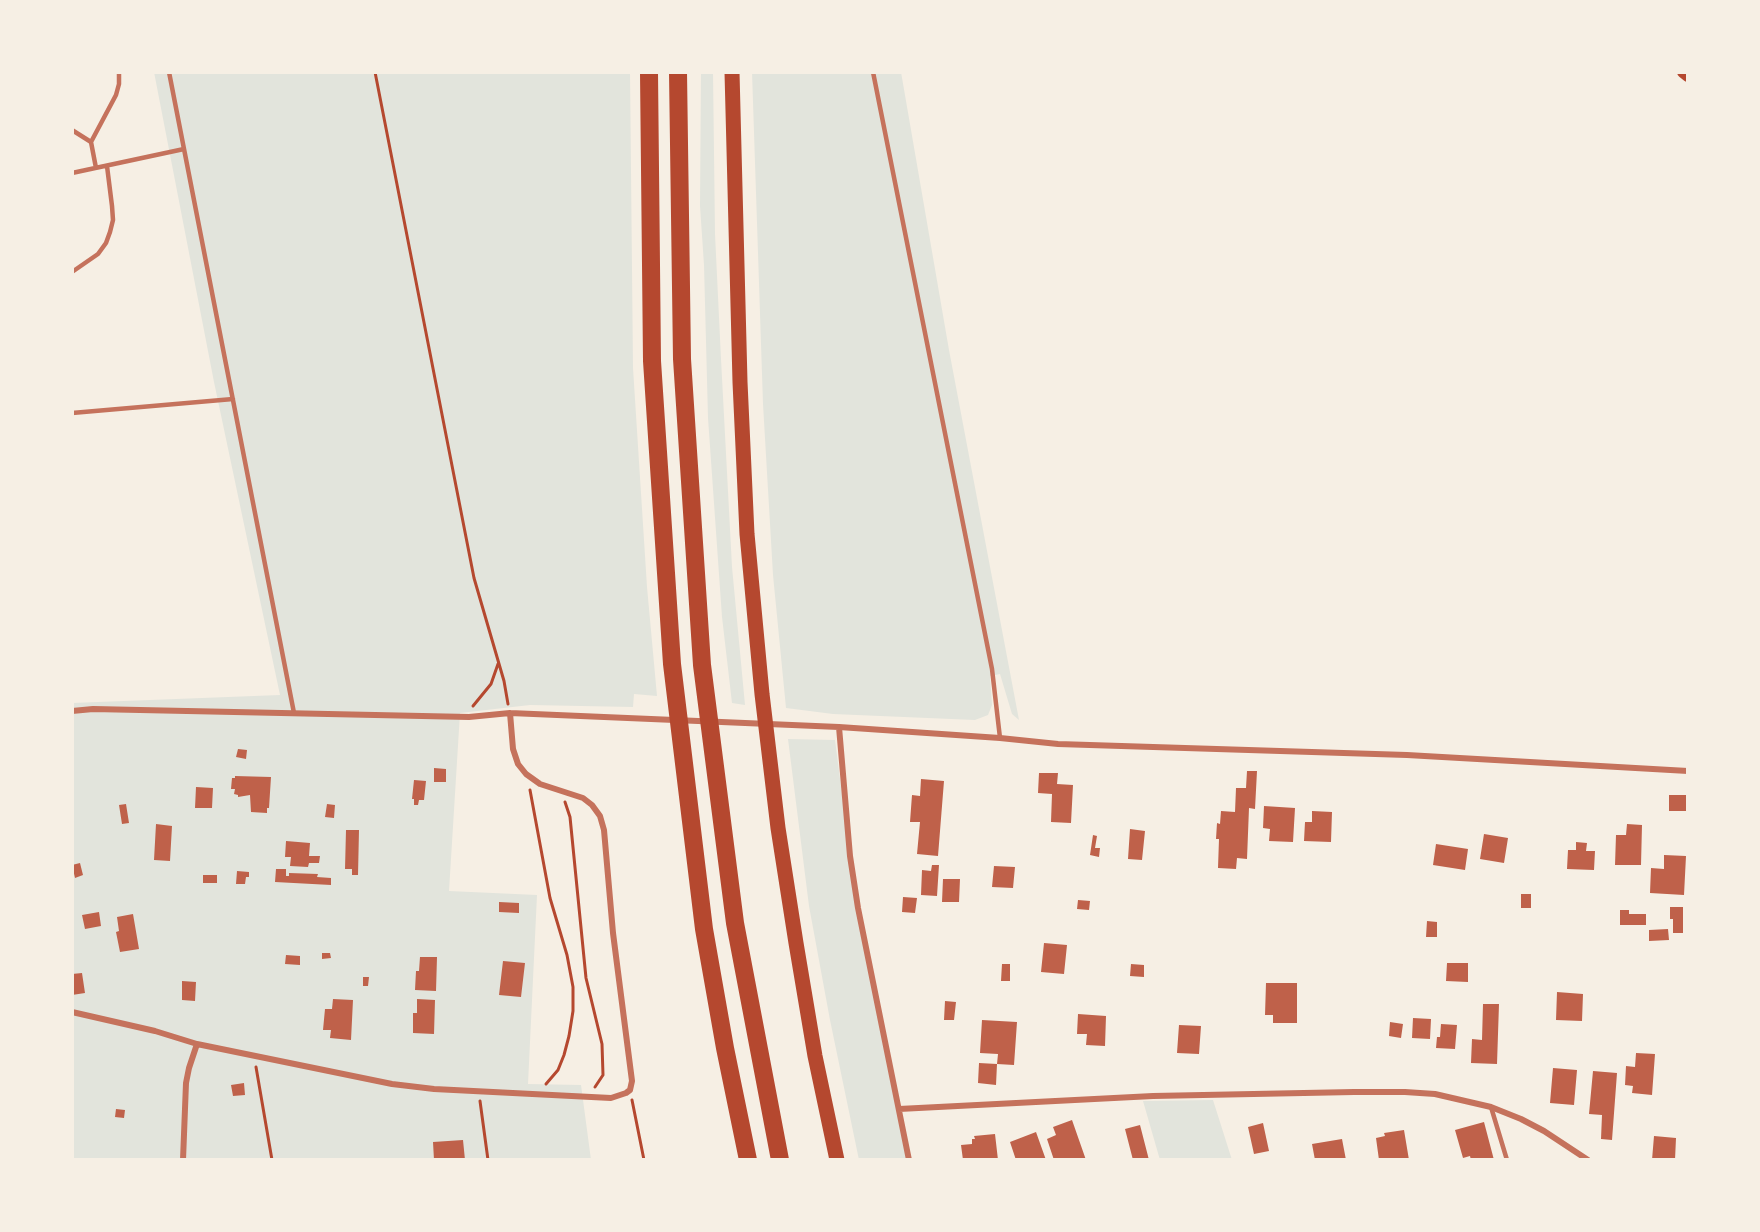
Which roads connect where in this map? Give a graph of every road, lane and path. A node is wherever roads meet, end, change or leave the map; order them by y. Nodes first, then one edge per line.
1 (119, 72) edge
2 (169, 72) edge
3 (375, 72) edge
4 (649, 72) edge
5 (678, 72) edge
6 (732, 72) edge
7 (873, 72) edge
8 (1683, 72) edge
9 (1688, 76) edge
10 (72, 130) edge
11 (91, 142) junction
12 (184, 149) junction
13 (107, 166) junction
14 (96, 168) junction
15 (72, 173) edge
16 (72, 273) edge
17 (233, 399) junction
18 (72, 413) edge
19 (499, 662) junction
20 (72, 711) edge
21 (294, 713) junction
22 (510, 713) junction
23 (458, 717) junction
24 (839, 727) junction
25 (1000, 738) junction
26 (1688, 771) edge
27 (526, 774) junction
28 (559, 790) junction
29 (72, 1012) edge
30 (197, 1044) junction
31 (254, 1056) junction
32 (630, 1090) junction
33 (478, 1091) junction
34 (536, 1093) junction
35 (587, 1096) junction
36 (1491, 1107) junction
37 (899, 1108) junction
38 (183, 1160) edge
39 (272, 1160) edge
40 (488, 1160) edge
41 (644, 1160) edge
42 (748, 1160) edge
43 (780, 1160) edge
44 (837, 1160) edge
45 (909, 1160) edge
46 (1507, 1160) edge
47 (1588, 1160) edge

1 - 11 lane
2 - 12 lane
3 - 19 path
4 - 42 highway
5 - 43 highway
6 - 44 main road
7 - 25 lane
8 - 9 main road
10 - 11 lane
11 - 14 lane
12 - 13 lane
12 - 17 lane
13 - 14 lane
13 - 16 lane
14 - 15 lane
17 - 18 lane
17 - 21 lane
19 - 22 path
19 - 23 path
20 - 21 street
21 - 23 street
22 - 23 street
22 - 24 street
22 - 27 street
24 - 25 street
24 - 37 street
25 - 26 street
27 - 28 street
27 - 34 path
28 - 32 street
28 - 35 path
29 - 30 street
30 - 31 street
30 - 38 street
31 - 33 street
31 - 39 path
32 - 35 street
32 - 41 path
33 - 34 street
33 - 40 path
34 - 35 street
36 - 37 street
36 - 46 lane
36 - 47 street
37 - 45 street

